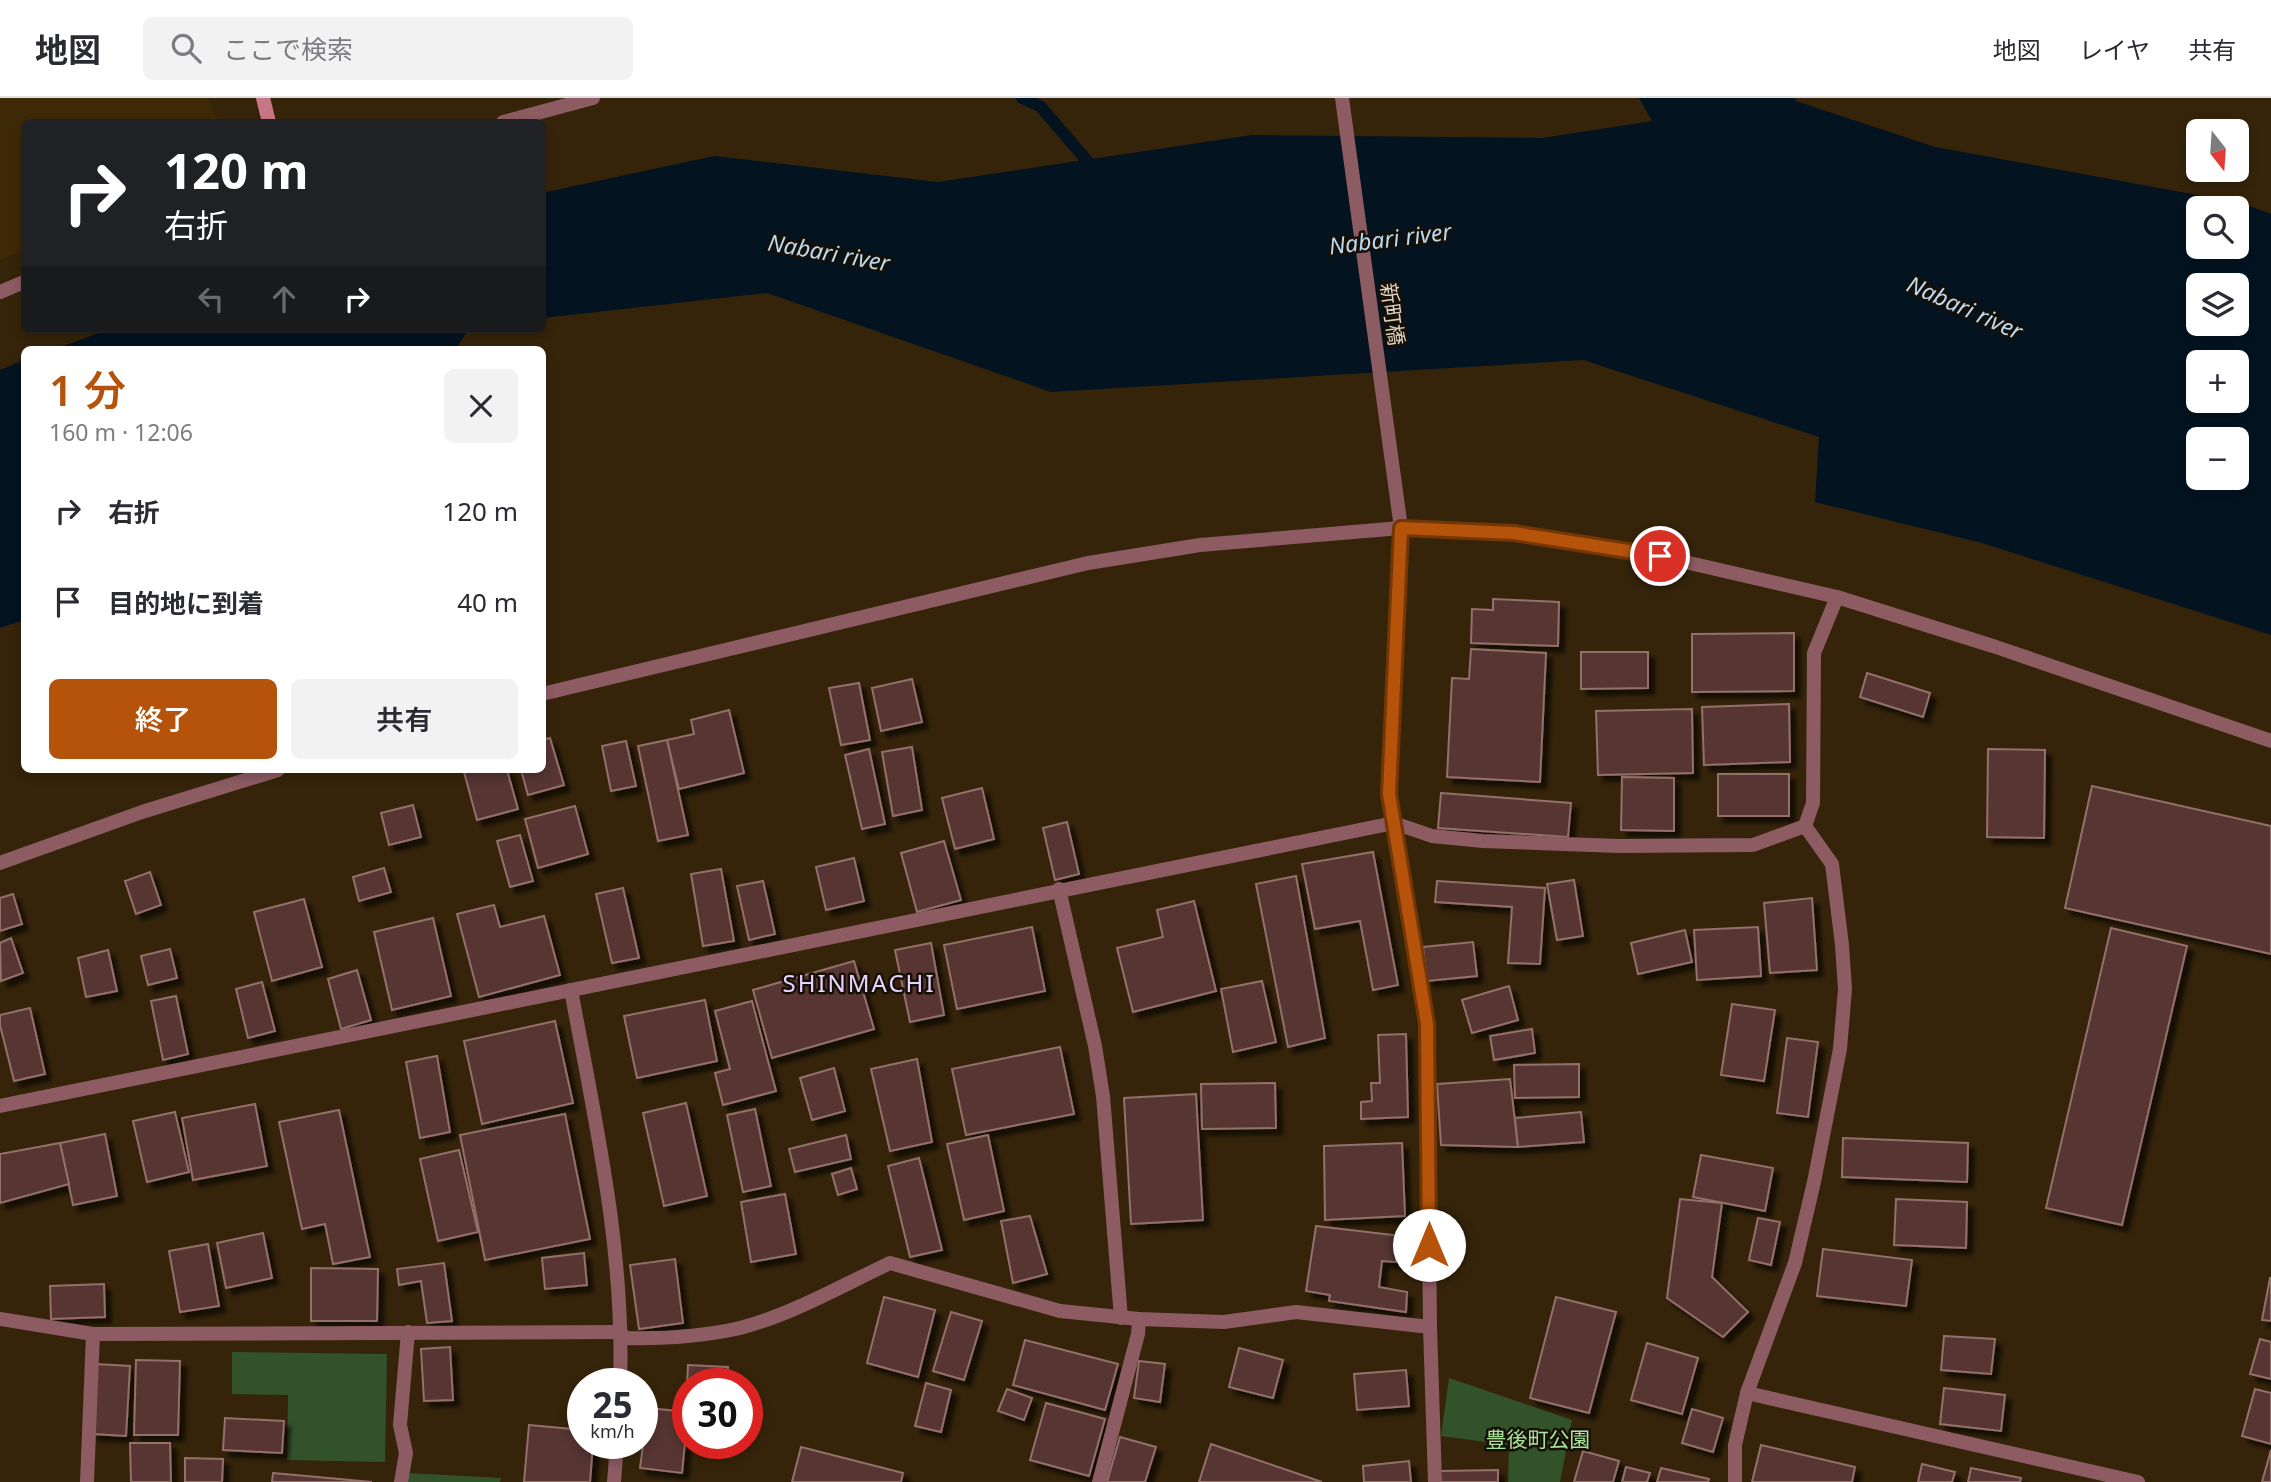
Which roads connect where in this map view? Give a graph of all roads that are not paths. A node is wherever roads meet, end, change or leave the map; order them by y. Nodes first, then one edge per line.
1 (263, 98) edge
2 (593, 98) edge
3 (1342, 98) edge
4 (268, 119) edge
5 (514, 119) edge
6 (21, 283) edge
7 (0, 292) edge
8 (1401, 528) junction
9 (1837, 597) junction
10 (546, 693) edge
11 (2271, 741) edge
12 (268, 773) edge
13 (1394, 823) junction
14 (1805, 826) junction
15 (0, 863) edge
16 (1059, 889) junction
17 (571, 989) junction
18 (0, 1106) edge
19 (1121, 1318) junction
20 (0, 1319) edge
21 (1139, 1320) junction
22 (1430, 1327) junction
23 (408, 1332) junction
24 (93, 1334) junction
25 (621, 1335) junction
26 (620, 1368) edge
27 (1747, 1393) junction
28 (616, 1459) edge
29 (87, 1482) edge
30 (401, 1482) edge
31 (614, 1482) edge
32 (1099, 1482) edge
33 (1435, 1482) edge
34 (1735, 1482) edge
35 (2138, 1482) edge

1 - 4 street
2 - 5 street
3 - 8 street, 新町橋
6 - 7 street
8 - 9 street
8 - 10 street
8 - 13 street, 新町橋
9 - 11 street
9 - 14 street
12 - 15 street
13 - 14 street
13 - 16 street
13 - 22 street, 新町橋
14 - 27 street
16 - 17 street
16 - 19 street
17 - 18 street
17 - 25 street
19 - 21 street
19 - 25 street
20 - 24 street
21 - 22 street
21 - 32 street
22 - 33 street, 新町橋
23 - 24 street
23 - 25 street
23 - 30 street
24 - 29 street
25 - 26 street
27 - 34 street
27 - 35 street
28 - 31 street

